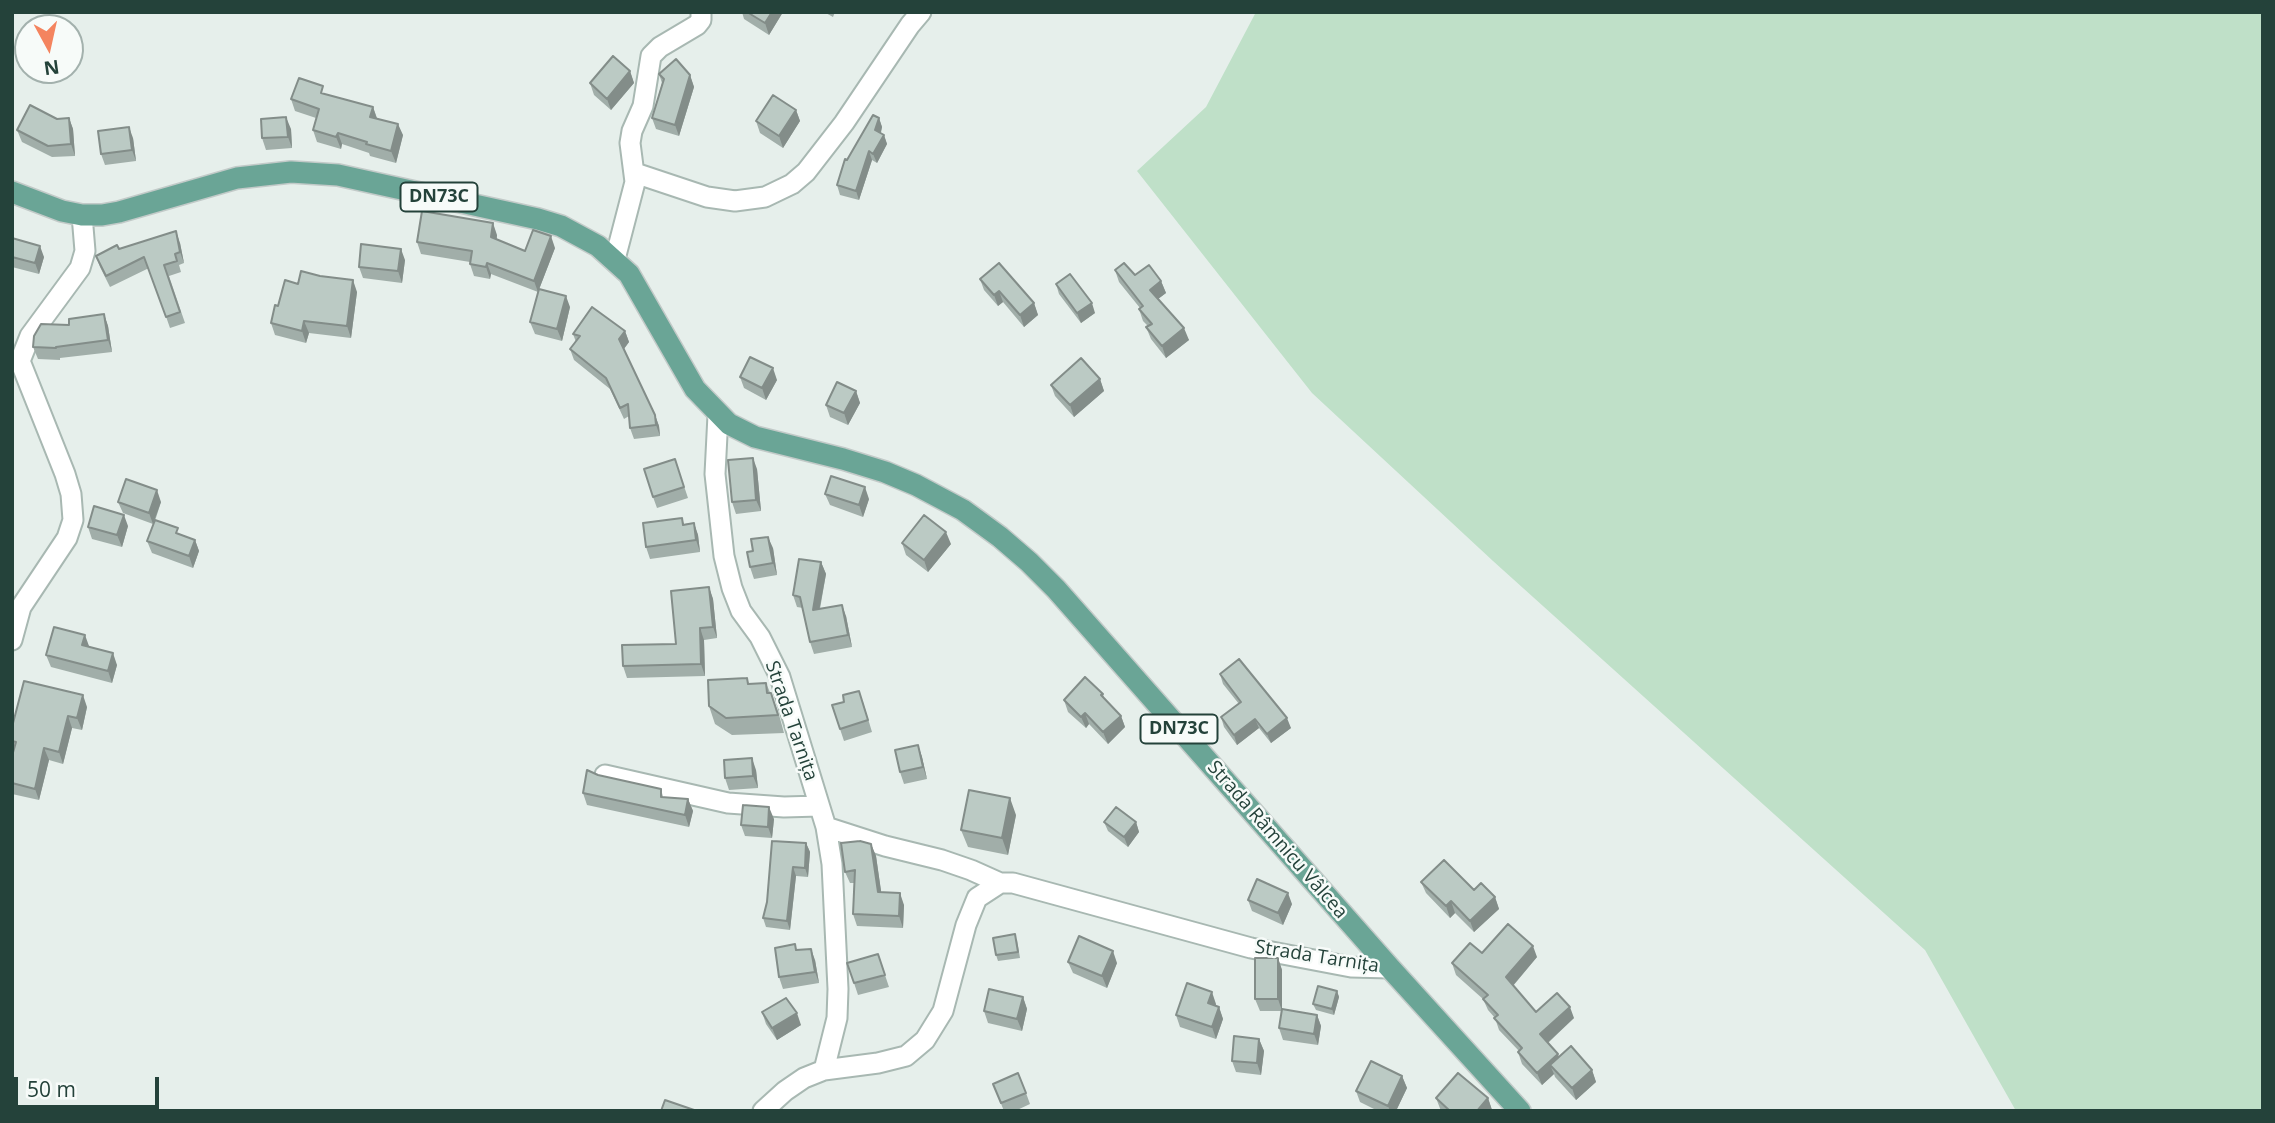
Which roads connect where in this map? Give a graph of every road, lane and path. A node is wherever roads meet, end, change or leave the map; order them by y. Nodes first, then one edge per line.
1 (701, 12) edge
2 (921, 12) edge
3 (635, 173) junction
4 (12, 192) edge
5 (82, 215) junction
6 (614, 259) junction
7 (16, 362) edge
8 (718, 415) junction
9 (12, 640) edge
10 (605, 775) edge
11 (819, 806) junction
12 (826, 827) junction
13 (1000, 883) junction
14 (1390, 968) junction
15 (824, 1070) junction
16 (764, 1111) edge
17 (1520, 1111) edge

1 - 3 street
2 - 3 street
3 - 6 street
4 - 5 main road, Strada Râmnicu Vâlcea / DN73C
5 - 6 main road, Strada Râmnicu Vâlcea / DN73C
5 - 7 street
6 - 8 main road, Strada Râmnicu Vâlcea / DN73C
7 - 9 street
8 - 11 street, Strada Tarnița
8 - 14 main road, Strada Râmnicu Vâlcea / DN73C
10 - 11 street
11 - 12 street, Strada Tarnița
12 - 13 street, Strada Tarnița
12 - 15 street, Strada Tarnița
13 - 14 street, Strada Tarnița
13 - 15 street
14 - 17 main road, Strada Râmnicu Vâlcea / DN73C
15 - 16 street

